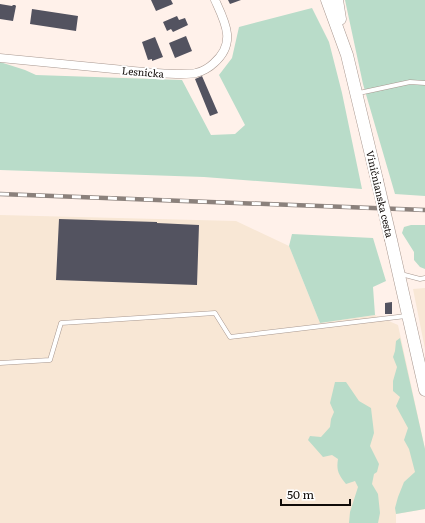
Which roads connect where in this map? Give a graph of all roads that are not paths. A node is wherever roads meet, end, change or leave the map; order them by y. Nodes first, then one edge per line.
1 (214, 0) edge
2 (327, 0) edge
3 (337, 0) edge
4 (347, 56) junction
5 (0, 58) edge
6 (425, 83) edge
7 (356, 94) junction
8 (398, 274) junction
9 (425, 278) edge
10 (408, 316) junction
11 (0, 363) edge
12 (425, 390) edge

1 - 5 street, Lesnícka
2 - 4 main road, Viničnianska cesta
3 - 4 main road
4 - 7 main road, Viničnianska cesta
6 - 7 lane
7 - 8 main road, Viničnianska cesta, bridge
8 - 9 lane
8 - 10 main road, Viničnianska cesta
10 - 11 lane
10 - 12 main road, Viničnianska cesta

